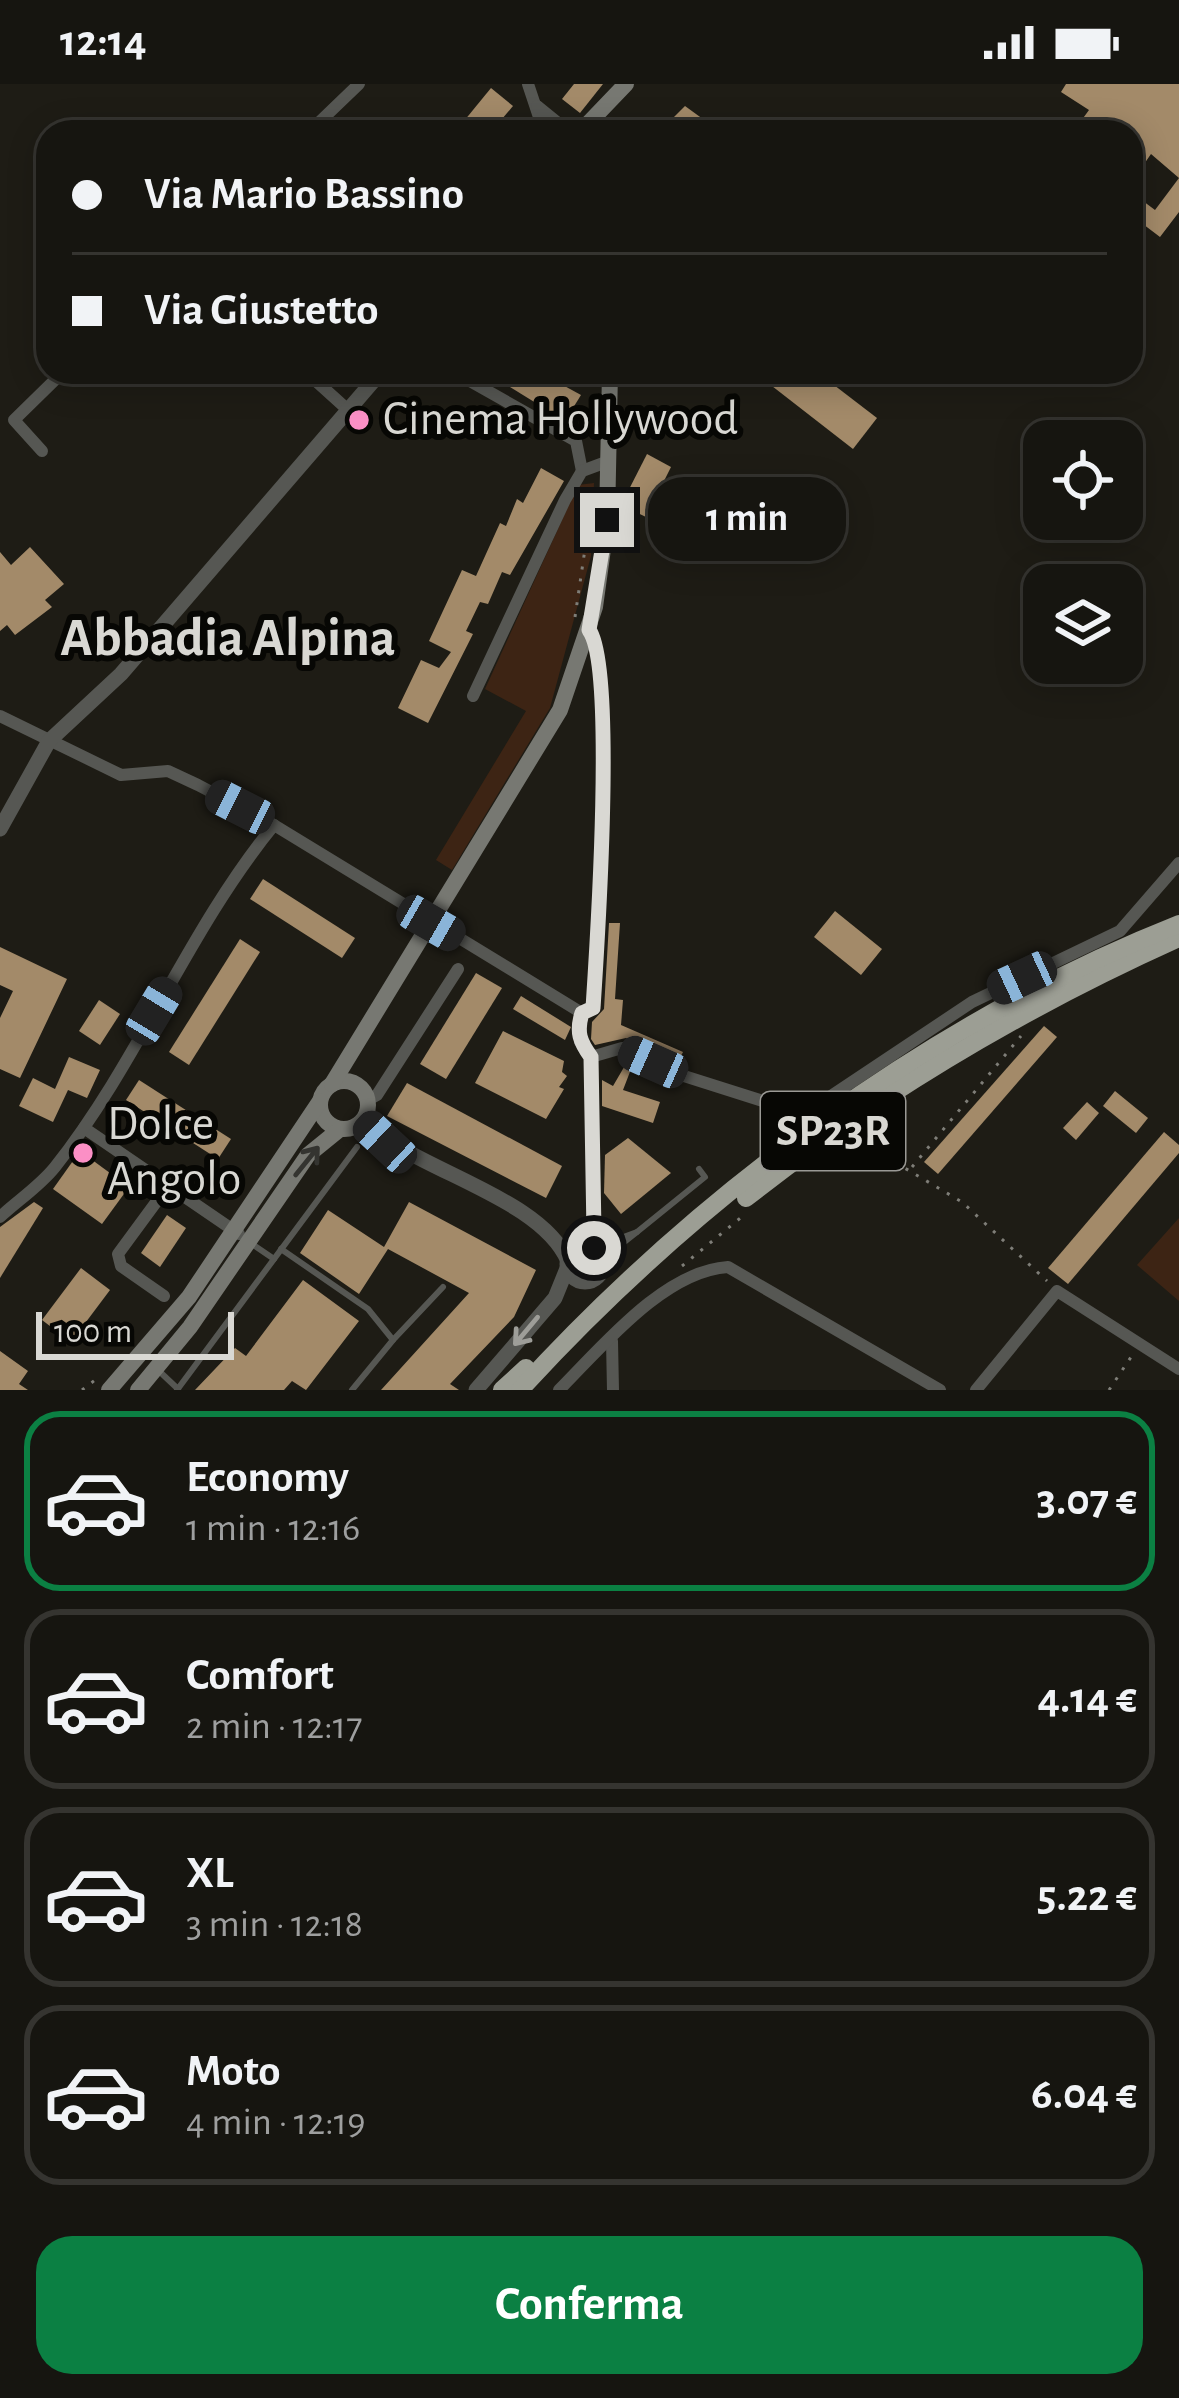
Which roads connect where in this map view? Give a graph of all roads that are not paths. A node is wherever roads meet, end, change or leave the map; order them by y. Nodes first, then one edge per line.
1 (358, 84) edge
2 (528, 84) edge
3 (626, 84) edge
4 (609, 103) junction
5 (534, 104) junction
6 (321, 120) edge
7 (540, 120) edge
8 (554, 120) edge
9 (592, 120) edge
10 (605, 120) edge
11 (51, 384) edge
12 (319, 384) edge
13 (371, 384) edge
14 (475, 384) edge
15 (610, 384) edge
16 (348, 410) junction
17 (42, 452) dead end
18 (609, 460) junction
19 (582, 471) junction
20 (581, 625) junction
21 (473, 696) dead end
22 (0, 716) edge
23 (50, 741) junction
24 (274, 825) junction
25 (0, 829) edge
26 (1179, 863) edge
27 (431, 923) junction
28 (1179, 924) edge
29 (1179, 938) edge
30 (458, 969) dead end
31 (582, 1013) junction
32 (361, 1036) junction
33 (591, 1057) junction
34 (355, 1083) junction
35 (332, 1084) junction
36 (368, 1100) junction
37 (320, 1101) junction
38 (362, 1121) junction
39 (84, 1128) junction
40 (340, 1129) junction
41 (357, 1147) dead end
42 (699, 1168) dead end
43 (168, 1186) junction
44 (519, 1211) junction
45 (0, 1217) edge
46 (637, 1232) junction
47 (243, 1237) junction
48 (281, 1249) junction
49 (592, 1250) junction
50 (274, 1259) junction
51 (568, 1264) junction
52 (443, 1287) dead end
53 (164, 1296) dead end
54 (600, 1310) junction
55 (393, 1340) junction
56 (612, 1340) junction
57 (150, 1362) junction
58 (1179, 1369) edge
59 (177, 1389) edge
60 (110, 1390) edge
61 (138, 1390) edge
62 (352, 1390) edge
63 (476, 1390) edge
64 (502, 1390) edge
65 (520, 1390) edge
66 (533, 1390) edge
67 (559, 1390) edge
68 (613, 1390) edge
69 (940, 1390) edge
70 (976, 1390) edge

1 - 6 street
2 - 5 street
3 - 4 main road
4 - 9 main road
4 - 10 main road
5 - 7 street
5 - 8 street
11 - 17 street
12 - 16 street
13 - 16 street
14 - 19 street
15 - 18 main road
16 - 23 street
18 - 19 street
18 - 20 main road
19 - 21 street
20 - 27 main road
20 - 31 street
22 - 23 street
23 - 24 street
23 - 25 street
24 - 27 street
24 - 39 street
26 - 33 street
27 - 31 street
27 - 32 main road
28 - 54 highway, SP23R
29 - 66 highway, SP23R
30 - 36 street
31 - 33 street
32 - 34 main road
32 - 35 main road
33 - 49 street
34 - 35 main road
34 - 36 main road
35 - 37 main road
36 - 38 main road
37 - 40 main road
37 - 47 main road
38 - 40 main road
38 - 44 street
39 - 43 street
39 - 45 street
47 -> 40 main road
41 - 48 lane
42 - 46 lane
43 - 47 street
43 - 53 street
44 - 49 street
44 - 51 street
46 - 49 lane
46 - 49 lane
47 - 50 lane
47 - 57 main road
48 - 50 lane
48 - 55 lane
49 - 51 street
49 - 51 street
50 - 59 lane
51 -> 63 street
52 - 55 lane
54 - 64 highway
54 - 65 highway, SP23R
55 - 62 lane
56 - 67 street
56 - 68 street
56 - 69 street
57 - 59 lane
57 - 60 main road
57 - 61 main road
58 - 70 street

